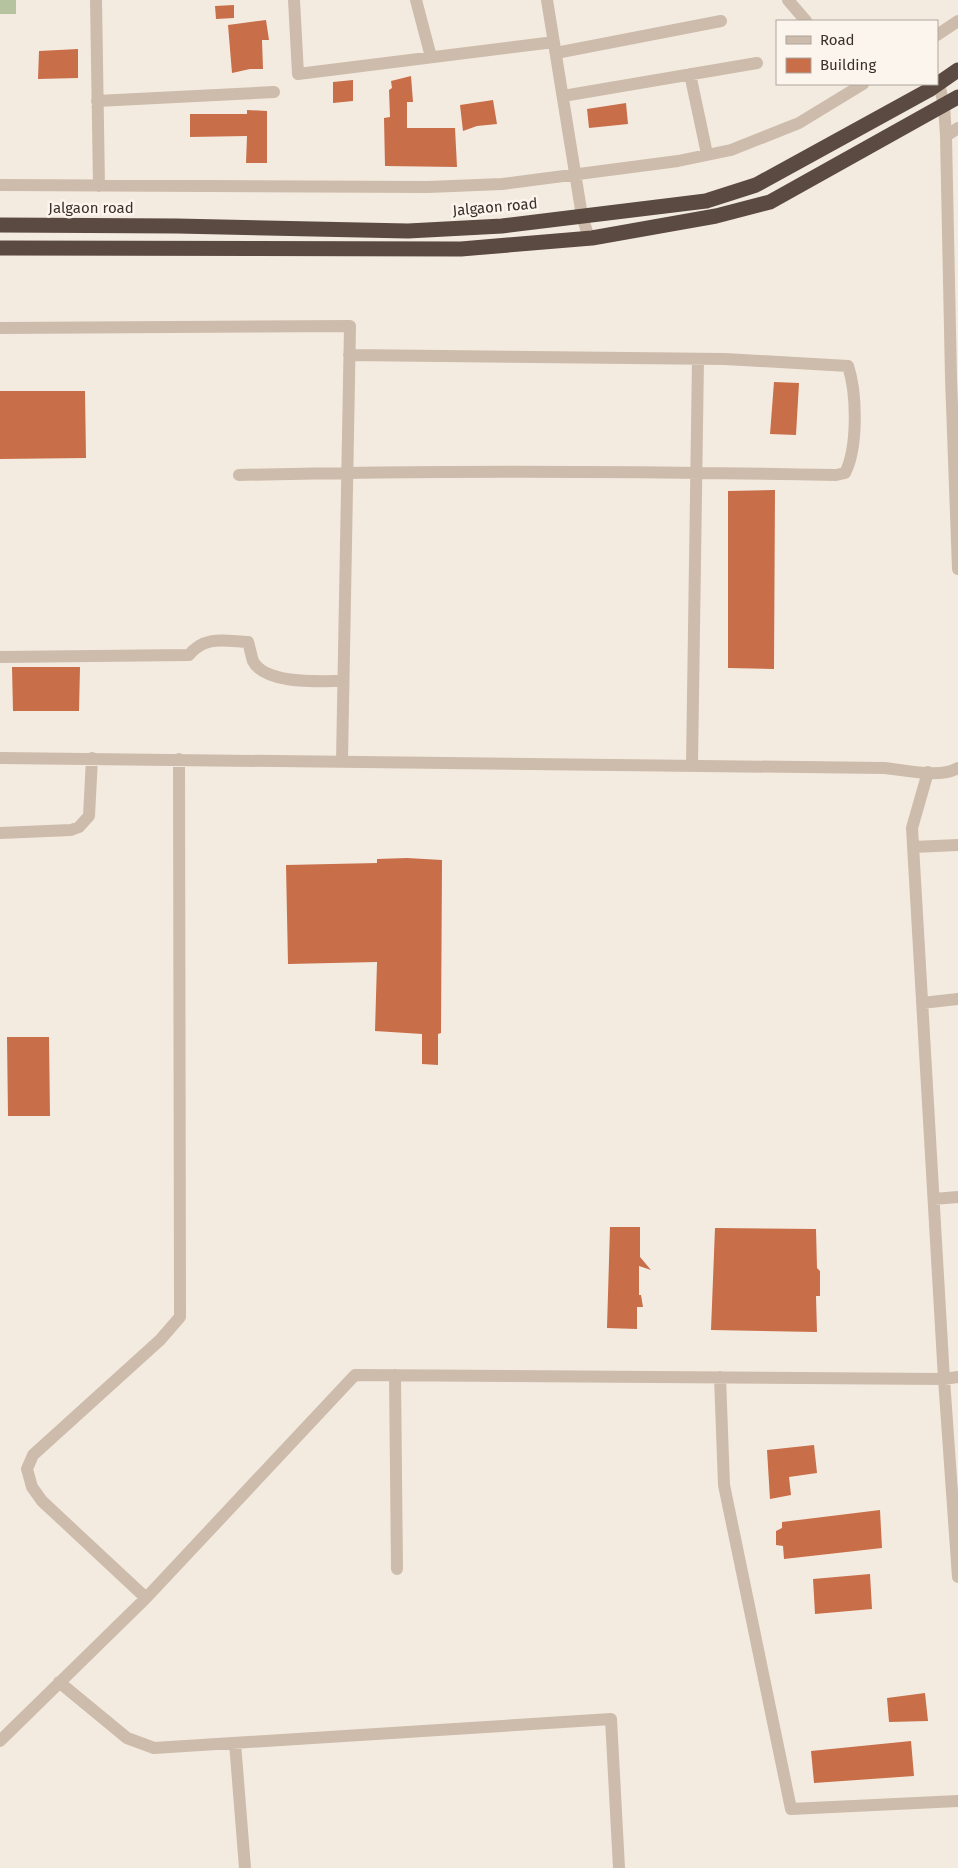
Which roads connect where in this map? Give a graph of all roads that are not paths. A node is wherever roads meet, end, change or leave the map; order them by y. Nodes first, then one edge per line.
1 (96, 0) edge
2 (294, 0) edge
3 (416, 0) edge
4 (547, 0) edge
5 (788, 0) edge
6 (805, 20) edge
7 (721, 21) dead end
8 (958, 21) edge
9 (938, 34) edge
10 (555, 47) junction
11 (432, 58) junction
12 (757, 63) dead end
13 (958, 70) edge
14 (690, 74) junction
15 (938, 84) joint
16 (858, 85) edge
17 (936, 85) edge
18 (274, 92) dead end
19 (563, 96) junction
20 (958, 97) edge
21 (97, 101) junction
22 (944, 105) junction
23 (958, 128) edge
24 (946, 136) junction
25 (707, 154) junction
26 (576, 174) junction
27 (0, 185) edge
28 (99, 186) junction
29 (953, 210) edge
30 (582, 216) junction
31 (0, 225) edge
32 (589, 238) junction
33 (0, 248) edge
34 (0, 328) edge
35 (349, 355) junction
36 (698, 359) junction
37 (954, 369) edge
38 (956, 471) edge
39 (347, 472) junction
40 (696, 472) junction
41 (239, 475) dead end
42 (957, 497) edge
43 (958, 556) edge
44 (958, 569) edge
45 (0, 657) edge
46 (343, 681) junction
47 (0, 758) edge
48 (92, 758) junction
49 (180, 759) junction
50 (342, 761) junction
51 (692, 765) junction
52 (928, 772) junction
53 (956, 773) edge
54 (0, 833) edge
55 (958, 846) edge
56 (913, 847) junction
57 (958, 999) edge
58 (922, 1003) junction
59 (958, 1197) edge
60 (934, 1198) junction
61 (395, 1375) junction
62 (720, 1377) junction
63 (958, 1377) edge
64 (944, 1379) junction
65 (397, 1569) dead end
66 (958, 1577) edge
67 (146, 1598) junction
68 (59, 1682) junction
69 (0, 1741) edge
70 (235, 1743) junction
71 (958, 1800) edge
72 (245, 1868) edge
73 (619, 1868) edge

1 - 21 street
2 - 11 street
3 - 11 street
4 - 10 street
5 - 6 street
7 - 10 street
8 - 9 street
10 - 11 street
10 - 19 street
12 - 14 street
13 - 15 highway, Jalgaon road
14 - 19 street
14 - 25 street
15 - 22 street
16 - 25 street
17 - 30 highway, Jalgaon road
18 - 21 street
19 - 26 street
20 - 22 highway
21 - 28 street
22 - 24 street
22 - 32 highway
23 - 24 street
24 - 29 street
25 - 26 street
26 - 28 street
26 - 30 street
27 - 28 street
29 - 37 street
30 - 31 highway, Jalgaon road
30 - 32 street
32 - 33 highway
34 - 35 street
35 - 36 street
35 - 39 street
36 - 40 street
36 - 40 street
37 - 38 street
38 - 42 street
39 - 40 street
39 - 41 street
39 - 46 street
40 - 51 street
42 - 43 street
43 - 44 street
45 - 46 street
46 - 50 street
47 - 48 street
48 - 49 street
48 - 54 street
49 - 50 street
49 - 67 street
50 - 51 street
51 - 52 street
52 - 53 street
52 - 56 street
55 - 56 street
56 - 58 street
57 - 58 street
58 - 60 street
59 - 60 street
60 - 64 street
61 - 62 street
61 - 65 street
61 - 67 street
62 - 64 street
62 - 71 street
63 - 64 street
64 - 66 street
67 - 68 street
68 - 69 street
68 - 70 street
70 - 72 street
70 - 73 street

